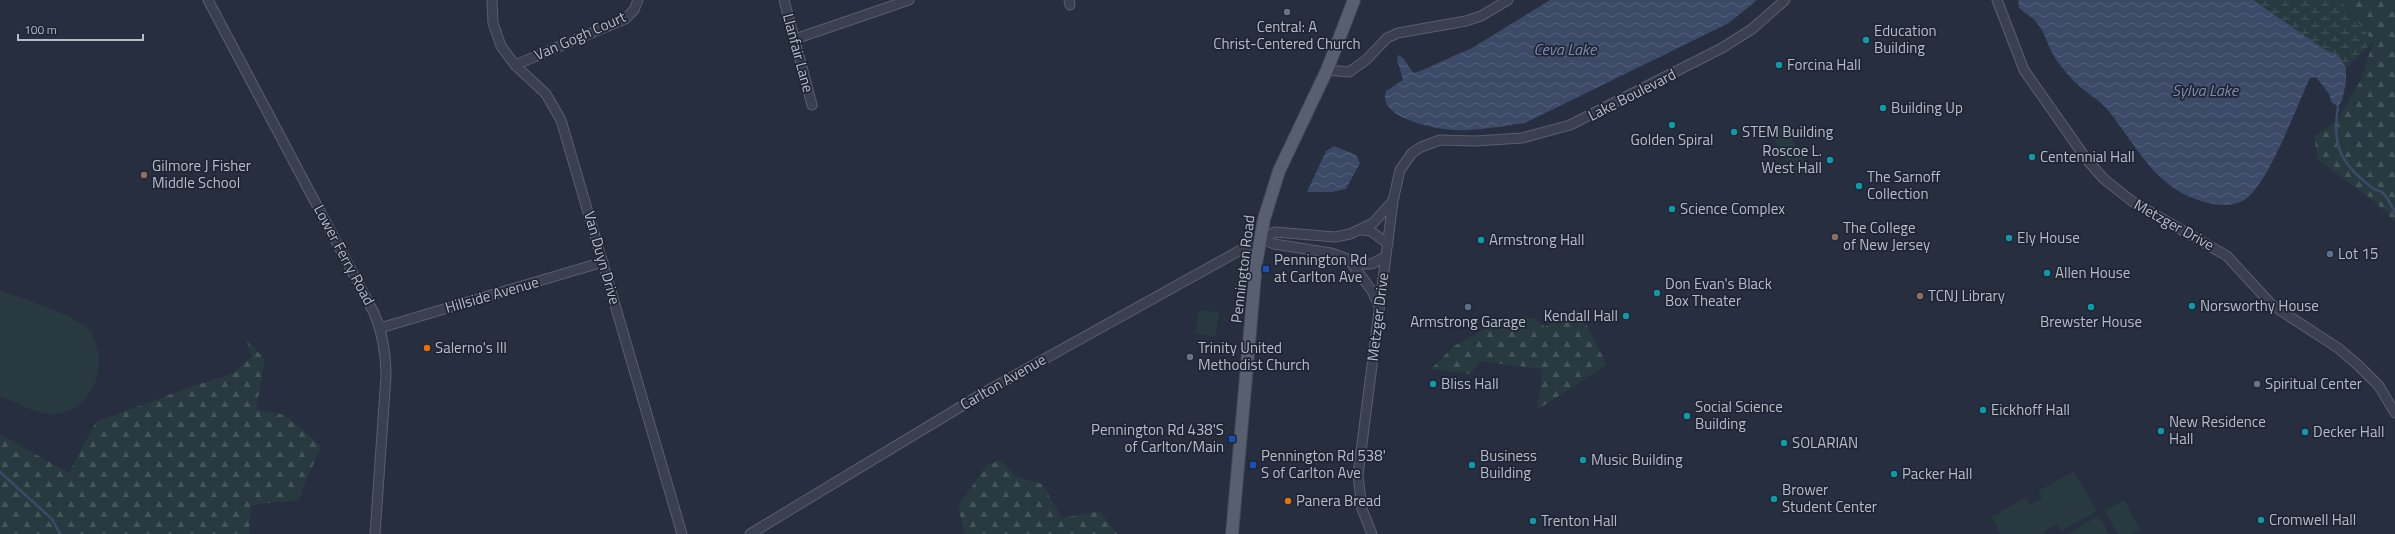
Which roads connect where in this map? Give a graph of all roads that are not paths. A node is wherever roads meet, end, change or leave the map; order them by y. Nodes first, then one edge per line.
1 (208, 0) edge
2 (492, 0) edge
3 (638, 0) edge
4 (784, 0) edge
5 (909, 0) edge
6 (1354, 0) edge
7 (1508, 0) edge
8 (1785, 0) edge
9 (1997, 0) edge
10 (794, 39) junction
11 (515, 65) junction
12 (1327, 70) junction
13 (812, 105) dead end
14 (1461, 141) joint
15 (1394, 201) junction
16 (1361, 230) junction
17 (1261, 239) junction
18 (1388, 244) junction
19 (1386, 256) junction
20 (1350, 261) junction
21 (604, 262) junction
22 (1379, 307) junction
23 (380, 328) junction
24 (2395, 413) edge
25 (1233, 533) edge
26 (375, 534) edge
27 (682, 534) edge
28 (750, 534) edge
29 (1372, 534) edge

1 - 23 street, Lower Ferry Road
2 - 11 street, Van Duyn Drive
3 - 11 street, Van Gogh Court
4 - 10 street, Llanfair Lane
5 - 10 street
6 - 12 main road, Pennington Road
7 - 12 street
8 - 14 street, Lake Boulevard
9 - 24 street, Metzger Drive
10 - 13 street, Llanfair Lane
11 - 21 street, Van Duyn Drive
12 - 17 main road, Pennington Road
14 - 15 street, Metzger Drive
15 - 16 street, Carlton Avenue
15 - 18 street, Metzger Drive
16 - 17 street, Carlton Avenue
16 - 18 street
17 - 20 street
17 - 25 main road, Pennington Road
17 - 28 street, Carlton Avenue
18 - 19 street, Metzger Drive
19 - 20 street
19 - 22 street, Metzger Drive
20 - 22 street
21 - 23 street, Hillside Avenue
21 - 27 street, Van Duyn Drive
22 - 29 street, Metzger Drive
23 - 26 street, Lower Ferry Road

